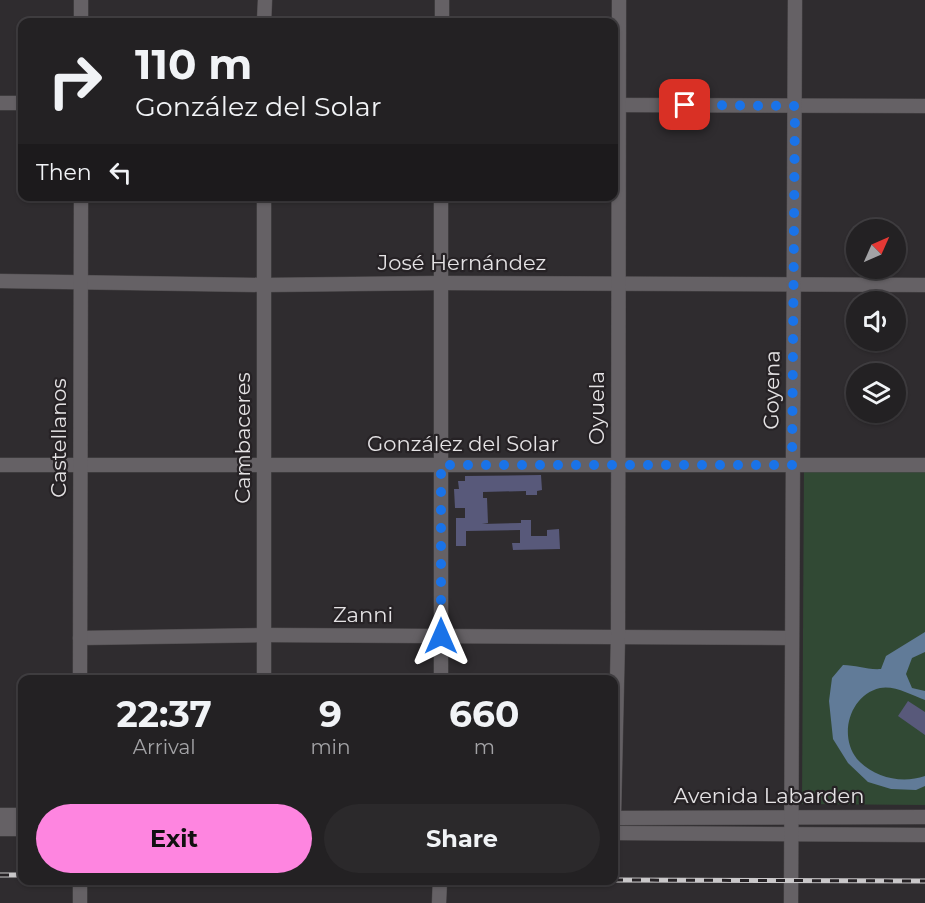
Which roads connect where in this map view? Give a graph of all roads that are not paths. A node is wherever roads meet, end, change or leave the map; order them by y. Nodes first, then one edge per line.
1 (81, 0) edge
2 (264, 0) edge
3 (442, 0) edge
4 (619, 0) edge
5 (795, 0) edge
6 (81, 18) edge
7 (264, 18) edge
8 (442, 18) edge
9 (618, 35) edge
10 (0, 103) edge
11 (18, 103) edge
12 (618, 105) edge
13 (795, 106) junction
14 (925, 106) edge
15 (81, 201) edge
16 (264, 201) edge
17 (441, 201) edge
18 (618, 201) edge
19 (0, 282) edge
20 (81, 282) junction
21 (441, 283) junction
22 (795, 283) junction
23 (619, 284) junction
24 (264, 285) junction
25 (925, 285) edge
26 (0, 465) edge
27 (80, 465) junction
28 (264, 465) junction
29 (441, 465) junction
30 (618, 465) junction
31 (792, 465) junction
32 (925, 465) edge
33 (264, 635) junction
34 (441, 636) junction
35 (618, 637) junction
36 (80, 638) junction
37 (791, 638) junction
38 (80, 675) edge
39 (264, 675) edge
40 (441, 675) edge
41 (617, 675) edge
42 (0, 815) edge
43 (18, 815) edge
44 (790, 816) junction
45 (925, 817) edge
46 (618, 818) edge
47 (0, 829) edge
48 (18, 829) edge
49 (618, 832) edge
50 (790, 834) junction
51 (925, 835) edge
52 (80, 885) edge
53 (440, 885) edge
54 (80, 903) edge
55 (439, 903) edge
56 (791, 903) edge

1 - 6 street
2 - 7 street
3 - 8 street
4 - 9 street, Oyuela
5 - 13 street, Goyena
10 - 11 street
12 - 13 street
13 - 14 street
13 - 22 street, Goyena
15 - 20 street, Castellanos
16 - 24 street, Cambaceres
17 - 21 street
18 - 23 street, Oyuela
19 - 20 street, José Hernández
20 - 24 street, José Hernández
20 - 27 street, Castellanos
21 - 23 street, José Hernández
21 - 24 street, José Hernández
21 - 29 street
22 - 23 street, José Hernández
22 - 25 street, José Hernández
22 - 31 street, Goyena
23 - 30 street, Oyuela
24 - 28 street, Cambaceres
26 - 27 street, González del Solar
27 - 28 street, González del Solar
27 - 36 street, Castellanos
28 - 29 street, González del Solar
28 - 33 street, Cambaceres
29 - 30 street, González del Solar
29 - 34 street
30 - 31 street, González del Solar
30 - 35 street, Oyuela
31 - 32 street, González del Solar
31 - 37 street, Goyena
33 - 34 street, Zanni
33 - 36 street, Zanni
33 - 39 street, Cambaceres
34 - 35 street, Zanni
34 - 40 street
35 - 37 street, Zanni
35 - 41 street, Oyuela
36 - 38 street, Castellanos
37 - 44 street, Goyena
42 - 43 street
44 - 45 street, Avenida Labarden
44 - 46 street, Avenida Labarden
44 - 50 street, Goyena
47 - 48 street
49 - 50 street, Avenida Labarden
50 - 51 street, Avenida Labarden
50 - 56 street, Goyena
52 - 54 street
53 - 55 street

